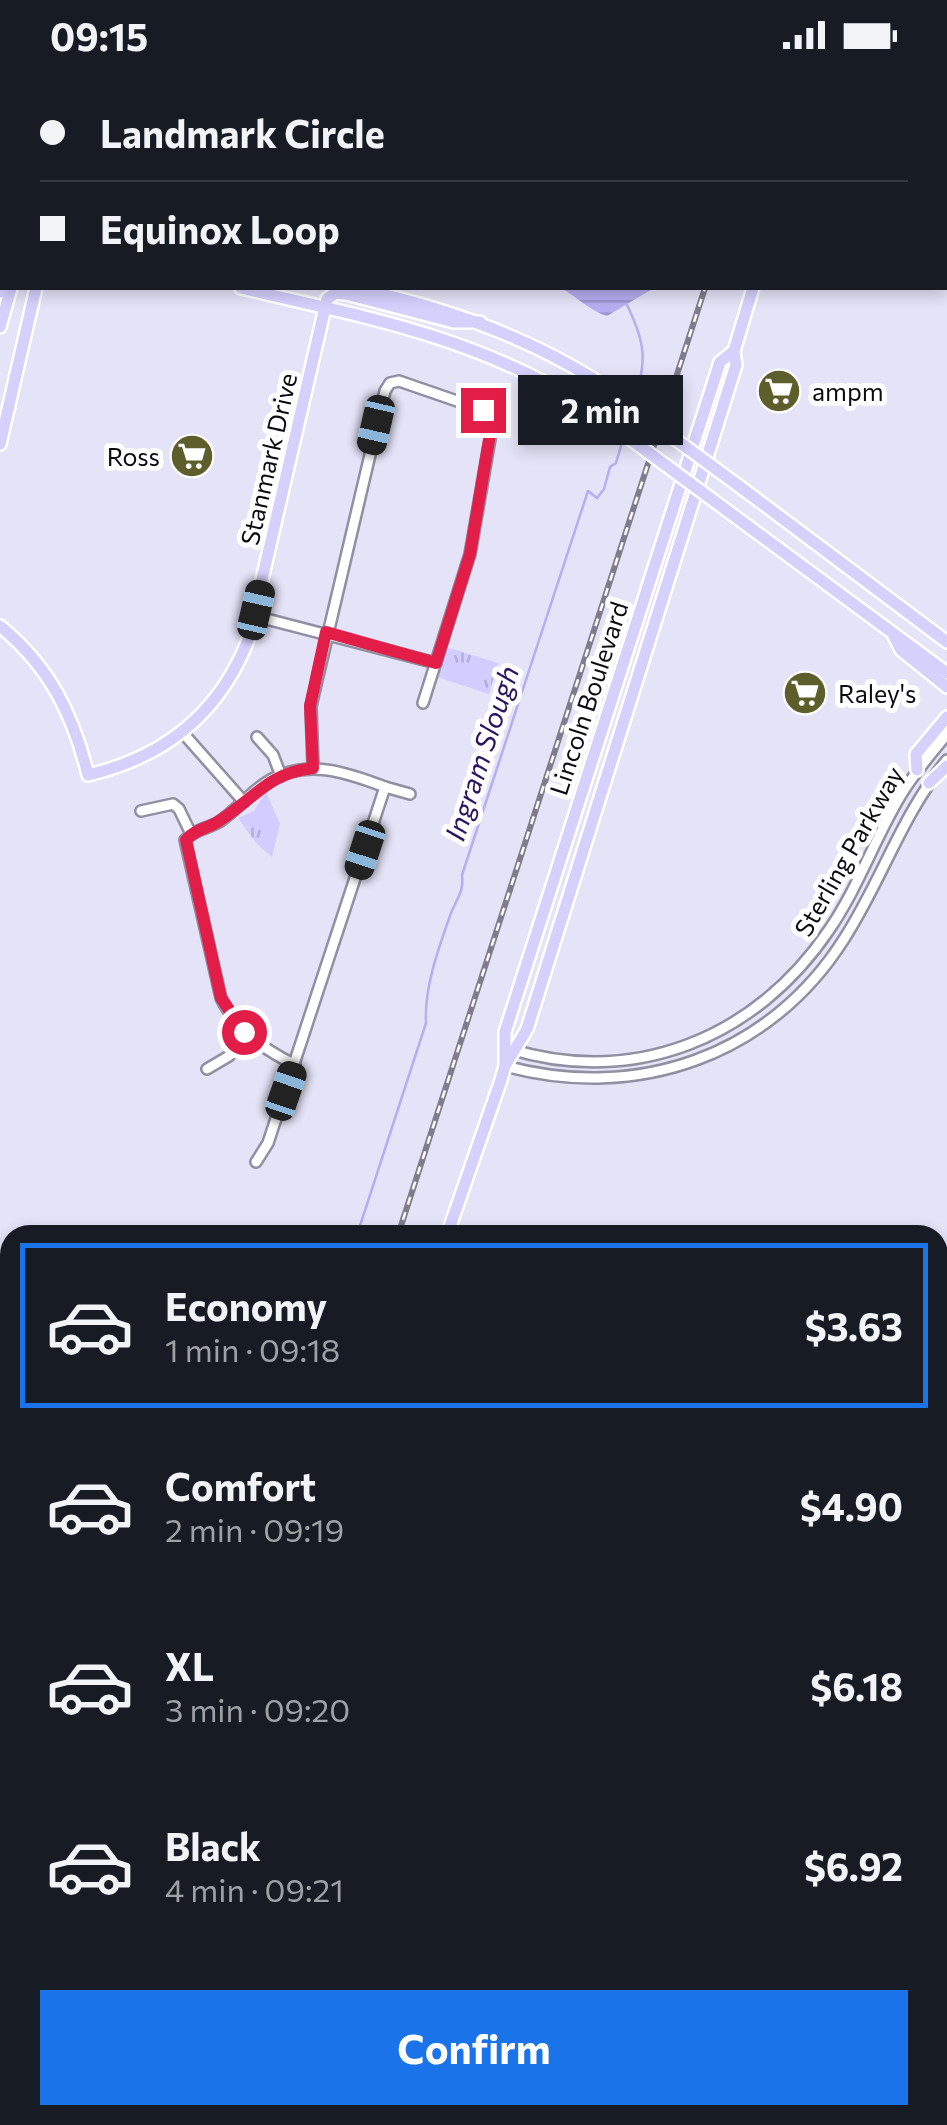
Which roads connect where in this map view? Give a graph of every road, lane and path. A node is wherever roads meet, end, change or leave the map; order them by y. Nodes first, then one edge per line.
1 (10, 290) edge
2 (37, 290) edge
3 (249, 290) edge
4 (365, 290) edge
5 (752, 290) edge
6 (326, 308) junction
7 (480, 322) junction
8 (0, 328) edge
9 (734, 351) junction
10 (0, 444) edge
11 (254, 616) junction
12 (0, 626) edge
13 (326, 632) junction
14 (892, 632) junction
15 (947, 642) edge
16 (436, 663) junction
17 (947, 673) edge
18 (947, 686) edge
19 (423, 703) dead end
20 (947, 717) edge
21 (183, 734) junction
22 (947, 734) edge
23 (257, 737) dead end
24 (947, 763) edge
25 (313, 768) junction
26 (917, 770) junction
27 (281, 776) junction
28 (929, 783) joint
29 (385, 787) junction
30 (410, 794) dead end
31 (244, 802) junction
32 (141, 811) dead end
33 (191, 834) junction
34 (248, 1036) junction
35 (510, 1049) junction
36 (295, 1066) junction
37 (505, 1066) junction
38 (207, 1068) dead end
39 (256, 1162) dead end
40 (450, 1225) edge

1 - 8 main road
2 - 10 main road
3 - 6 main road
4 - 7 main road
5 - 9 main road, Lincoln Boulevard
6 - 7 main road
6 - 11 main road, Stanmark Drive
6 - 14 main road, bridge
7 - 15 main road, bridge
9 - 35 main road, Lincoln Boulevard
9 - 35 main road, Lincoln Boulevard
11 - 13 street
11 - 21 main road, Stanmark Drive
12 - 21 main road, Stanmark Drive
13 - 16 street
13 - 16 street
13 - 25 street
14 - 17 main road
14 - 18 main road
16 - 19 street
20 - 26 main road
21 - 31 street
22 - 26 street, Sterling Parkway
23 - 27 street
24 - 28 main road
25 - 27 street
25 - 29 street
26 - 35 street, Sterling Parkway
27 - 31 street
28 - 37 street, Sterling Parkway
29 - 30 street
29 - 36 street
31 - 33 street
32 - 33 street
33 - 34 street
34 - 36 street
34 - 38 street
35 - 37 main road, Lincoln Boulevard
36 - 39 street
37 - 40 main road, Lincoln Boulevard

